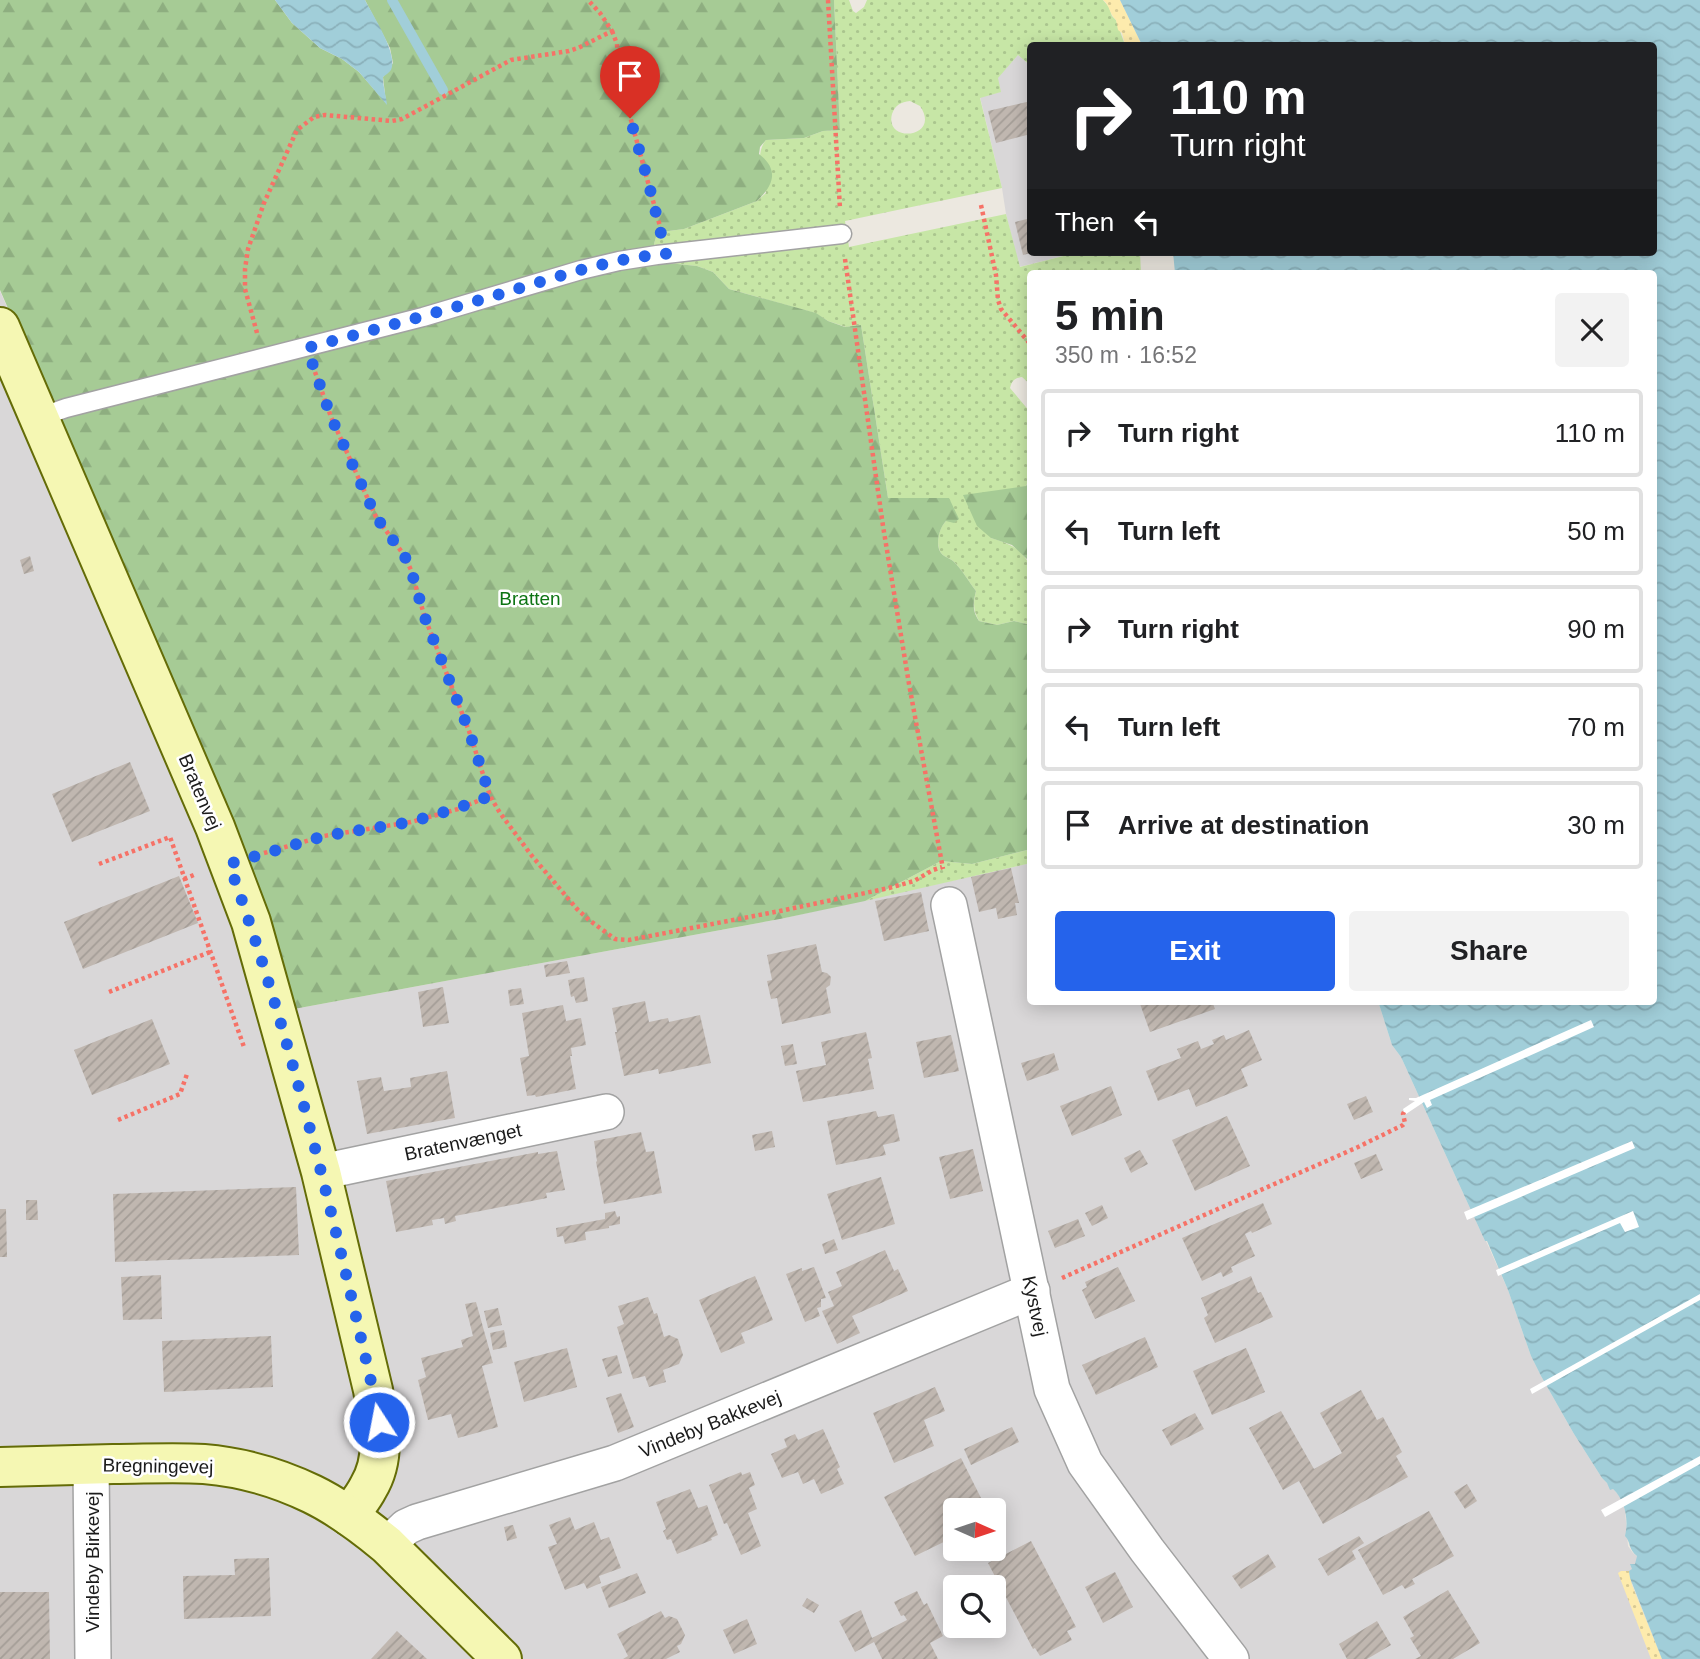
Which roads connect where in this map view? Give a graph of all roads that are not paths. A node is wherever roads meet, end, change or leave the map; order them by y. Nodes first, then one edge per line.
1 (842, 234) road end
2 (0, 327) edge
3 (40, 417) junction
4 (947, 890) road end
5 (606, 1112) dead end
6 (321, 1172) junction
7 (1032, 1291) junction
8 (92, 1465) junction
9 (0, 1467) edge
10 (349, 1516) junction
11 (387, 1545) junction
12 (93, 1659) edge
13 (502, 1659) edge
14 (1231, 1659) edge

1 - 3 lane
2 - 3 street, Bratenvej
3 - 6 street, Bratenvej
4 - 7 street, Kystvej
5 - 6 street, Bratenvænget
6 - 10 street, Bratenvej
7 - 11 street, Vindeby Bakkevej
7 - 14 street, Kystvej
8 - 9 street, Bregningevej
8 - 10 street, Bregningevej
8 - 12 street, Vindeby Birkevej
10 - 11 street, Bregningevej
11 - 13 street, Bregningevej

